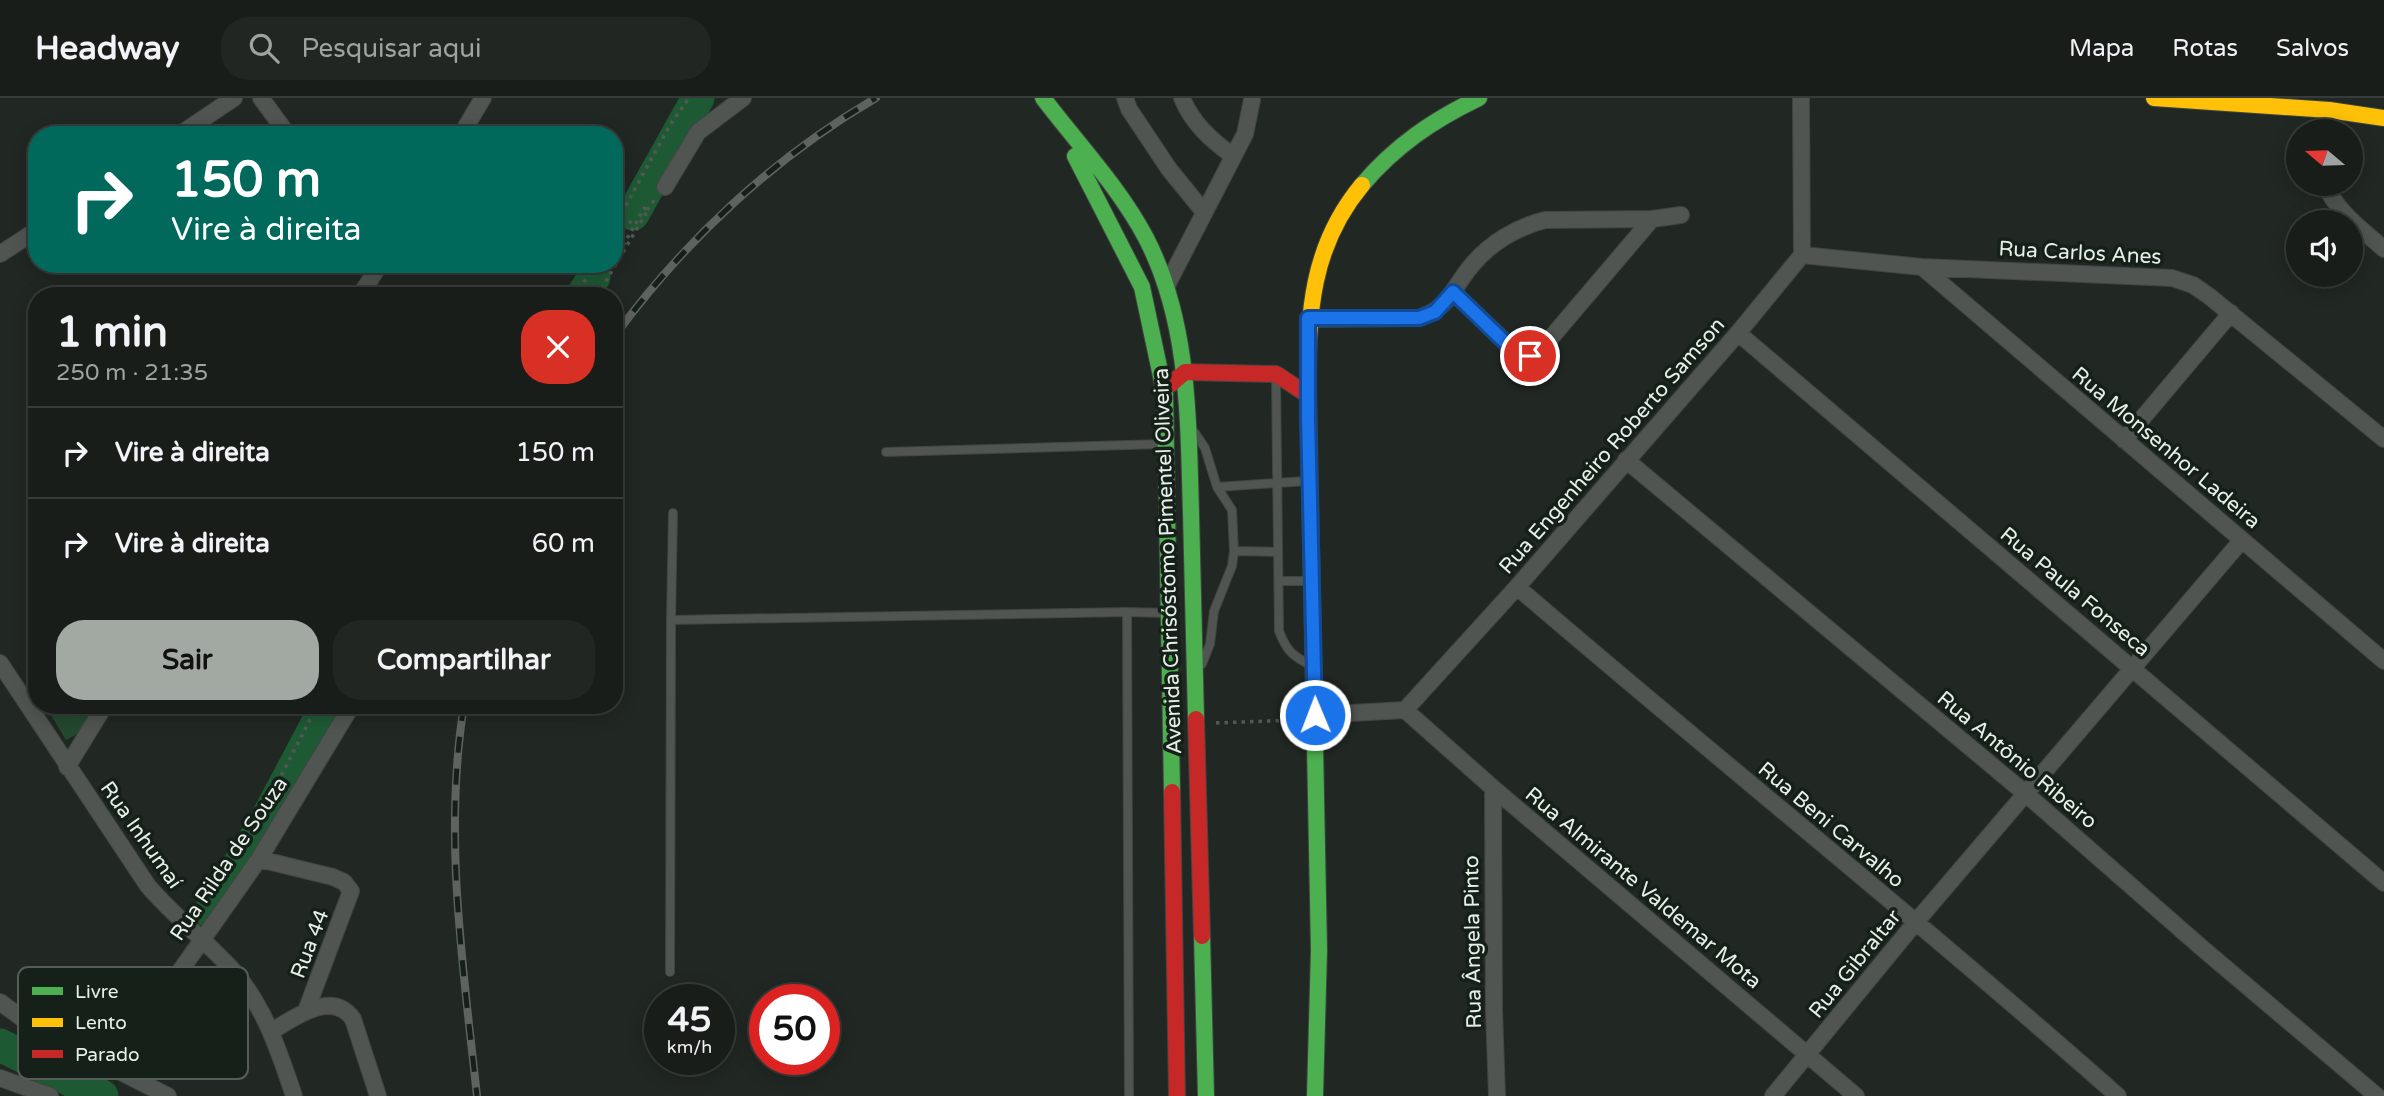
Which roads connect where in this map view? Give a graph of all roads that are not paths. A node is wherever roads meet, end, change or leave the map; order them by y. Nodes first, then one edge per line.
1 (234, 98) edge
2 (261, 98) edge
3 (483, 98) edge
4 (743, 98) edge
5 (1043, 98) edge
6 (1125, 98) edge
7 (1182, 98) edge
8 (1479, 98) edge
9 (1801, 98) edge
10 (2154, 98) edge
11 (1252, 100) dead end
12 (2329, 110) junction
13 (2384, 118) edge
14 (2328, 119) edge
15 (192, 126) edge
16 (281, 126) edge
17 (466, 126) edge
18 (1063, 126) junction
19 (1233, 156) junction
20 (664, 187) dead end
21 (2331, 196) edge
22 (1204, 212) junction
23 (1681, 215) dead end
24 (1652, 219) junction
25 (28, 235) edge
26 (2384, 249) edge
27 (0, 254) edge
28 (1802, 255) junction
29 (1922, 267) junction
30 (1167, 285) junction
31 (1453, 292) junction
32 (2231, 313) junction
33 (1308, 318) junction
34 (1738, 333) junction
35 (1308, 346) junction
36 (1185, 372) junction
37 (1276, 374) junction
38 (1165, 395) junction
39 (1308, 395) junction
40 (1189, 426) junction
41 (2384, 439) edge
42 (2124, 440) junction
43 (1166, 444) junction
44 (886, 452) dead end
45 (1626, 460) junction
46 (1278, 481) junction
47 (1310, 481) junction
48 (1217, 487) junction
49 (673, 513) dead end
50 (2242, 540) junction
51 (1234, 551) junction
52 (1278, 552) junction
53 (1279, 581) junction
54 (1313, 581) junction
55 (1517, 587) junction
56 (1127, 612) junction
57 (1168, 613) junction
58 (671, 620) junction
59 (2384, 661) edge
60 (0, 663) edge
61 (1314, 668) junction
62 (2133, 669) junction
63 (1194, 674) junction
64 (28, 706) edge
65 (1405, 710) junction
66 (33, 714) edge
67 (99, 714) edge
68 (347, 714) edge
69 (1315, 717) junction
70 (67, 767) junction
71 (1493, 788) junction
72 (2026, 794) junction
73 (259, 859) junction
74 (2384, 883) edge
75 (1915, 923) junction
76 (202, 940) junction
77 (184, 967) edge
78 (230, 967) edge
79 (670, 972) dead end
80 (248, 992) edge
81 (0, 1002) edge
82 (306, 1011) junction
83 (18, 1015) edge
84 (272, 1031) junction
85 (1808, 1055) junction
86 (0, 1077) edge
87 (134, 1079) edge
88 (50, 1096) edge
89 (168, 1096) edge
90 (294, 1096) edge
91 (378, 1096) edge
92 (1129, 1096) edge
93 (1177, 1096) edge
94 (1206, 1096) edge
95 (1315, 1096) edge
96 (1497, 1096) edge
97 (1773, 1096) edge
98 (1856, 1096) edge
99 (2118, 1096) edge
100 (2377, 1096) edge

1 - 15 street
2 - 16 street
3 - 17 street
4 - 20 street
5 - 18 main road
6 - 22 street
7 - 19 street
8 - 33 main road
9 - 28 street
10 - 12 main road
11 - 19 street
12 - 13 main road
12 - 14 street
18 - 30 main road, Avenida Chrisóstomo Pimentel Oliveira
18 - 38 main road, Avenida Chrisóstomo Pimentel Oliveira
19 - 22 street
21 - 26 street
22 - 30 street
23 - 24 street
24 - 31 street
24 - 31 street
25 - 27 street
28 - 29 street, Rua Carlos Anes
28 - 34 street, Rua Engenheiro Roberto Samson
29 - 32 street, Rua Carlos Anes
29 - 42 street, Rua Monsenhor Ladeira
30 - 36 main road, Avenida Chrisóstomo Pimentel Oliveira
31 - 33 street
32 - 41 street, Rua Carlos Anes
32 - 42 street
33 - 35 main road
34 - 45 street, Rua Engenheiro Roberto Samson
34 - 62 street, Rua Paula Fonseca
35 - 37 main road
35 - 39 main road
36 - 37 main road
36 - 38 main road
36 - 40 main road, Avenida Chrisóstomo Pimentel Oliveira
37 - 39 main road
37 - 46 lane
38 - 43 main road, Avenida Chrisóstomo Pimentel Oliveira
39 - 47 main road
40 - 48 lane
40 - 63 main road, Avenida Chrisóstomo Pimentel Oliveira
42 - 50 street, Rua Monsenhor Ladeira
43 - 44 lane
43 - 57 main road, Avenida Chrisóstomo Pimentel Oliveira
45 - 55 street, Rua Engenheiro Roberto Samson
45 - 72 street, Rua Antônio Ribeiro
46 - 47 lane
46 - 48 lane
46 - 52 lane
47 - 54 main road
48 - 51 lane
49 - 58 lane
50 - 59 street, Rua Monsenhor Ladeira
50 - 62 street, Rua Gibraltar
51 - 52 lane
51 - 63 lane
52 - 53 lane
53 - 54 lane
53 - 61 lane
54 - 61 main road
55 - 65 street, Rua Engenheiro Roberto Samson
55 - 75 street, Rua Beni Carvalho
56 - 57 lane
56 - 58 lane
56 - 92 lane
57 - 93 main road, Avenida Chrisóstomo Pimentel Oliveira
58 - 79 lane
60 - 64 street, Rua Inhumaí
61 - 69 main road
62 - 72 street, Rua Gibraltar
62 - 74 street, Rua Paula Fonseca
63 - 94 main road, Avenida Chrisóstomo Pimentel Oliveira
65 - 69 street
65 - 71 street, Rua Almirante Valdemar Mota
66 - 70 street, Rua Inhumaí
67 - 70 street
68 - 73 street, Rua Rilda de Souza
69 - 95 main road
70 - 76 street, Rua Inhumaí
71 - 85 street, Rua Almirante Valdemar Mota
71 - 96 street, Rua Ângela Pinto
72 - 75 street, Rua Gibraltar
72 - 100 street, Rua Antônio Ribeiro
73 - 76 street, Rua Rilda de Souza
73 - 82 street, Rua 44
75 - 85 street, Rua Gibraltar
75 - 99 street, Rua Beni Carvalho
76 - 77 street, Rua Rilda de Souza
76 - 78 street, Rua Inhumaí
80 - 84 street, Rua Inhumaí
81 - 83 street
82 - 84 street
82 - 91 street
84 - 90 street, Rua Inhumaí
85 - 97 street, Rua Gibraltar
85 - 98 street, Rua Almirante Valdemar Mota
86 - 88 street
87 - 89 street

